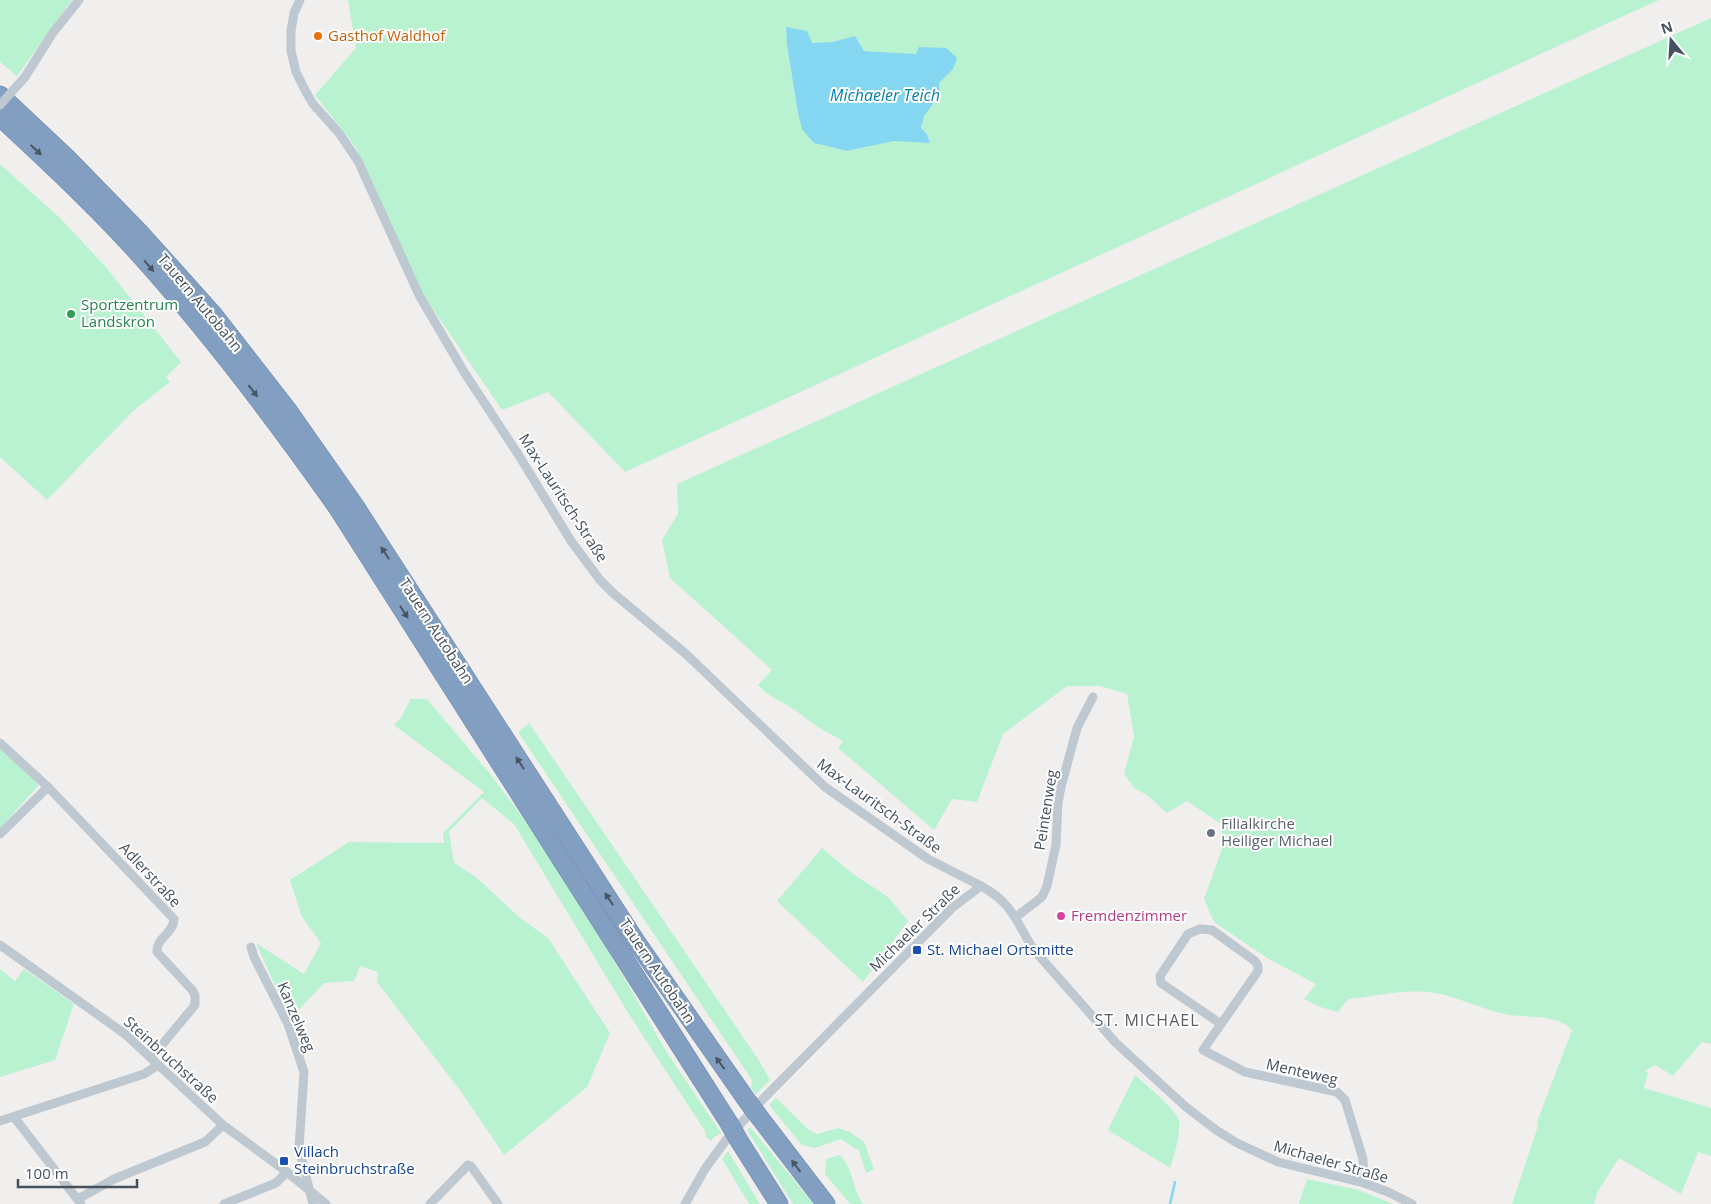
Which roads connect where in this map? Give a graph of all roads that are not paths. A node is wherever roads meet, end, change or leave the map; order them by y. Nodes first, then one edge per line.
1 (79, 0) edge
2 (300, 0) edge
3 (0, 95) edge
4 (0, 105) edge
5 (0, 117) edge
6 (1093, 697) dead end
7 (0, 742) edge
8 (48, 787) junction
9 (0, 834) edge
10 (981, 886) junction
11 (1016, 917) junction
12 (0, 945) edge
13 (251, 947) dead end
14 (1221, 1024) junction
15 (155, 1061) junction
16 (14, 1116) junction
17 (0, 1121) edge
18 (223, 1125) junction
19 (287, 1172) junction
20 (1364, 1182) junction
21 (309, 1189) junction
22 (80, 1201) edge
23 (224, 1204) edge
24 (313, 1204) edge
25 (326, 1204) edge
26 (430, 1204) edge
27 (498, 1204) edge
28 (685, 1204) edge
29 (779, 1204) edge
30 (826, 1204) edge
31 (1412, 1204) edge

1 - 4 street, bridge
2 - 10 street, Max-Lauritsch-Straße
30 -> 3 highway, Tauern Autobahn
5 -> 29 highway, Tauern Autobahn, bridge
6 - 11 street, Peintenweg
7 - 8 street, Adlerstraße
8 - 9 street
8 - 15 street, Adlerstraße
10 - 11 street, Michaeler Straße
10 - 28 street, Michaeler Straße
11 - 20 street, Michaeler Straße
12 - 15 street, Steinbruchstraße
13 - 21 street, Kanzelweg
14 - 14 street, Menteweg
14 - 20 street, Menteweg
15 - 16 street
15 - 18 street, Steinbruchstraße
16 - 17 street
16 - 22 street
18 - 19 street, Steinbruchstraße
18 - 22 street
19 - 21 street, Steinbruchstraße
19 - 23 street
20 - 31 street, Michaeler Straße
21 - 24 street
21 - 25 street, Steinbruchstraße
26 - 27 street

